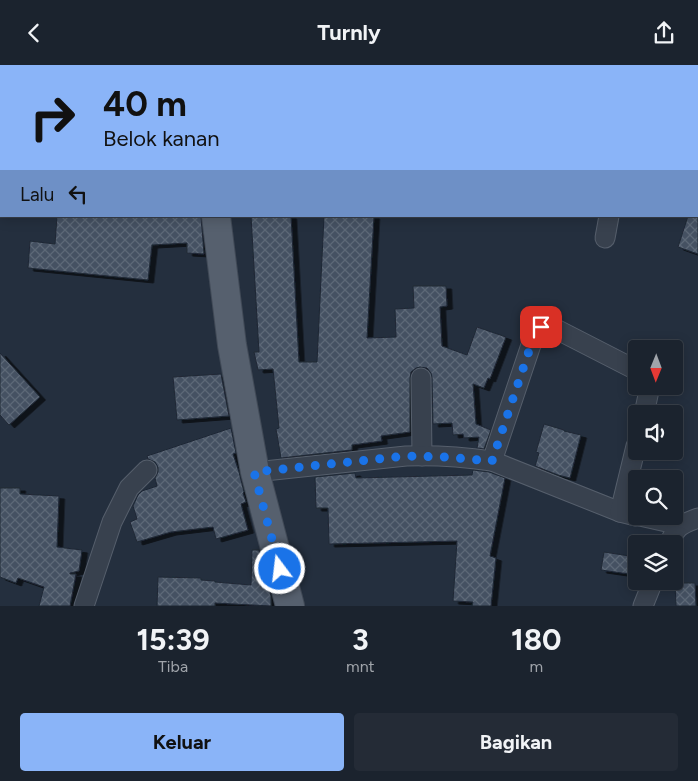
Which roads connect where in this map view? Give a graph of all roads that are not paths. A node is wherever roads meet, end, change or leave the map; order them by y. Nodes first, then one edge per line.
1 (216, 217) edge
2 (609, 217) edge
3 (605, 239) dead end
4 (628, 366) edge
5 (421, 378) dead end
6 (422, 456) junction
7 (492, 461) junction
8 (146, 470) dead end
9 (254, 472) junction
10 (628, 513) edge
11 (698, 518) edge
12 (683, 524) edge
13 (680, 525) edge
14 (673, 535) edge
15 (649, 590) edge
16 (84, 606) edge
17 (290, 606) edge
18 (643, 606) edge

1 - 9 main road
2 - 3 street
4 - 7 street
5 - 6 street
6 - 7 street
6 - 9 street
7 - 10 street
8 - 16 street
9 - 17 main road
11 - 12 street
13 - 14 street
15 - 18 street

